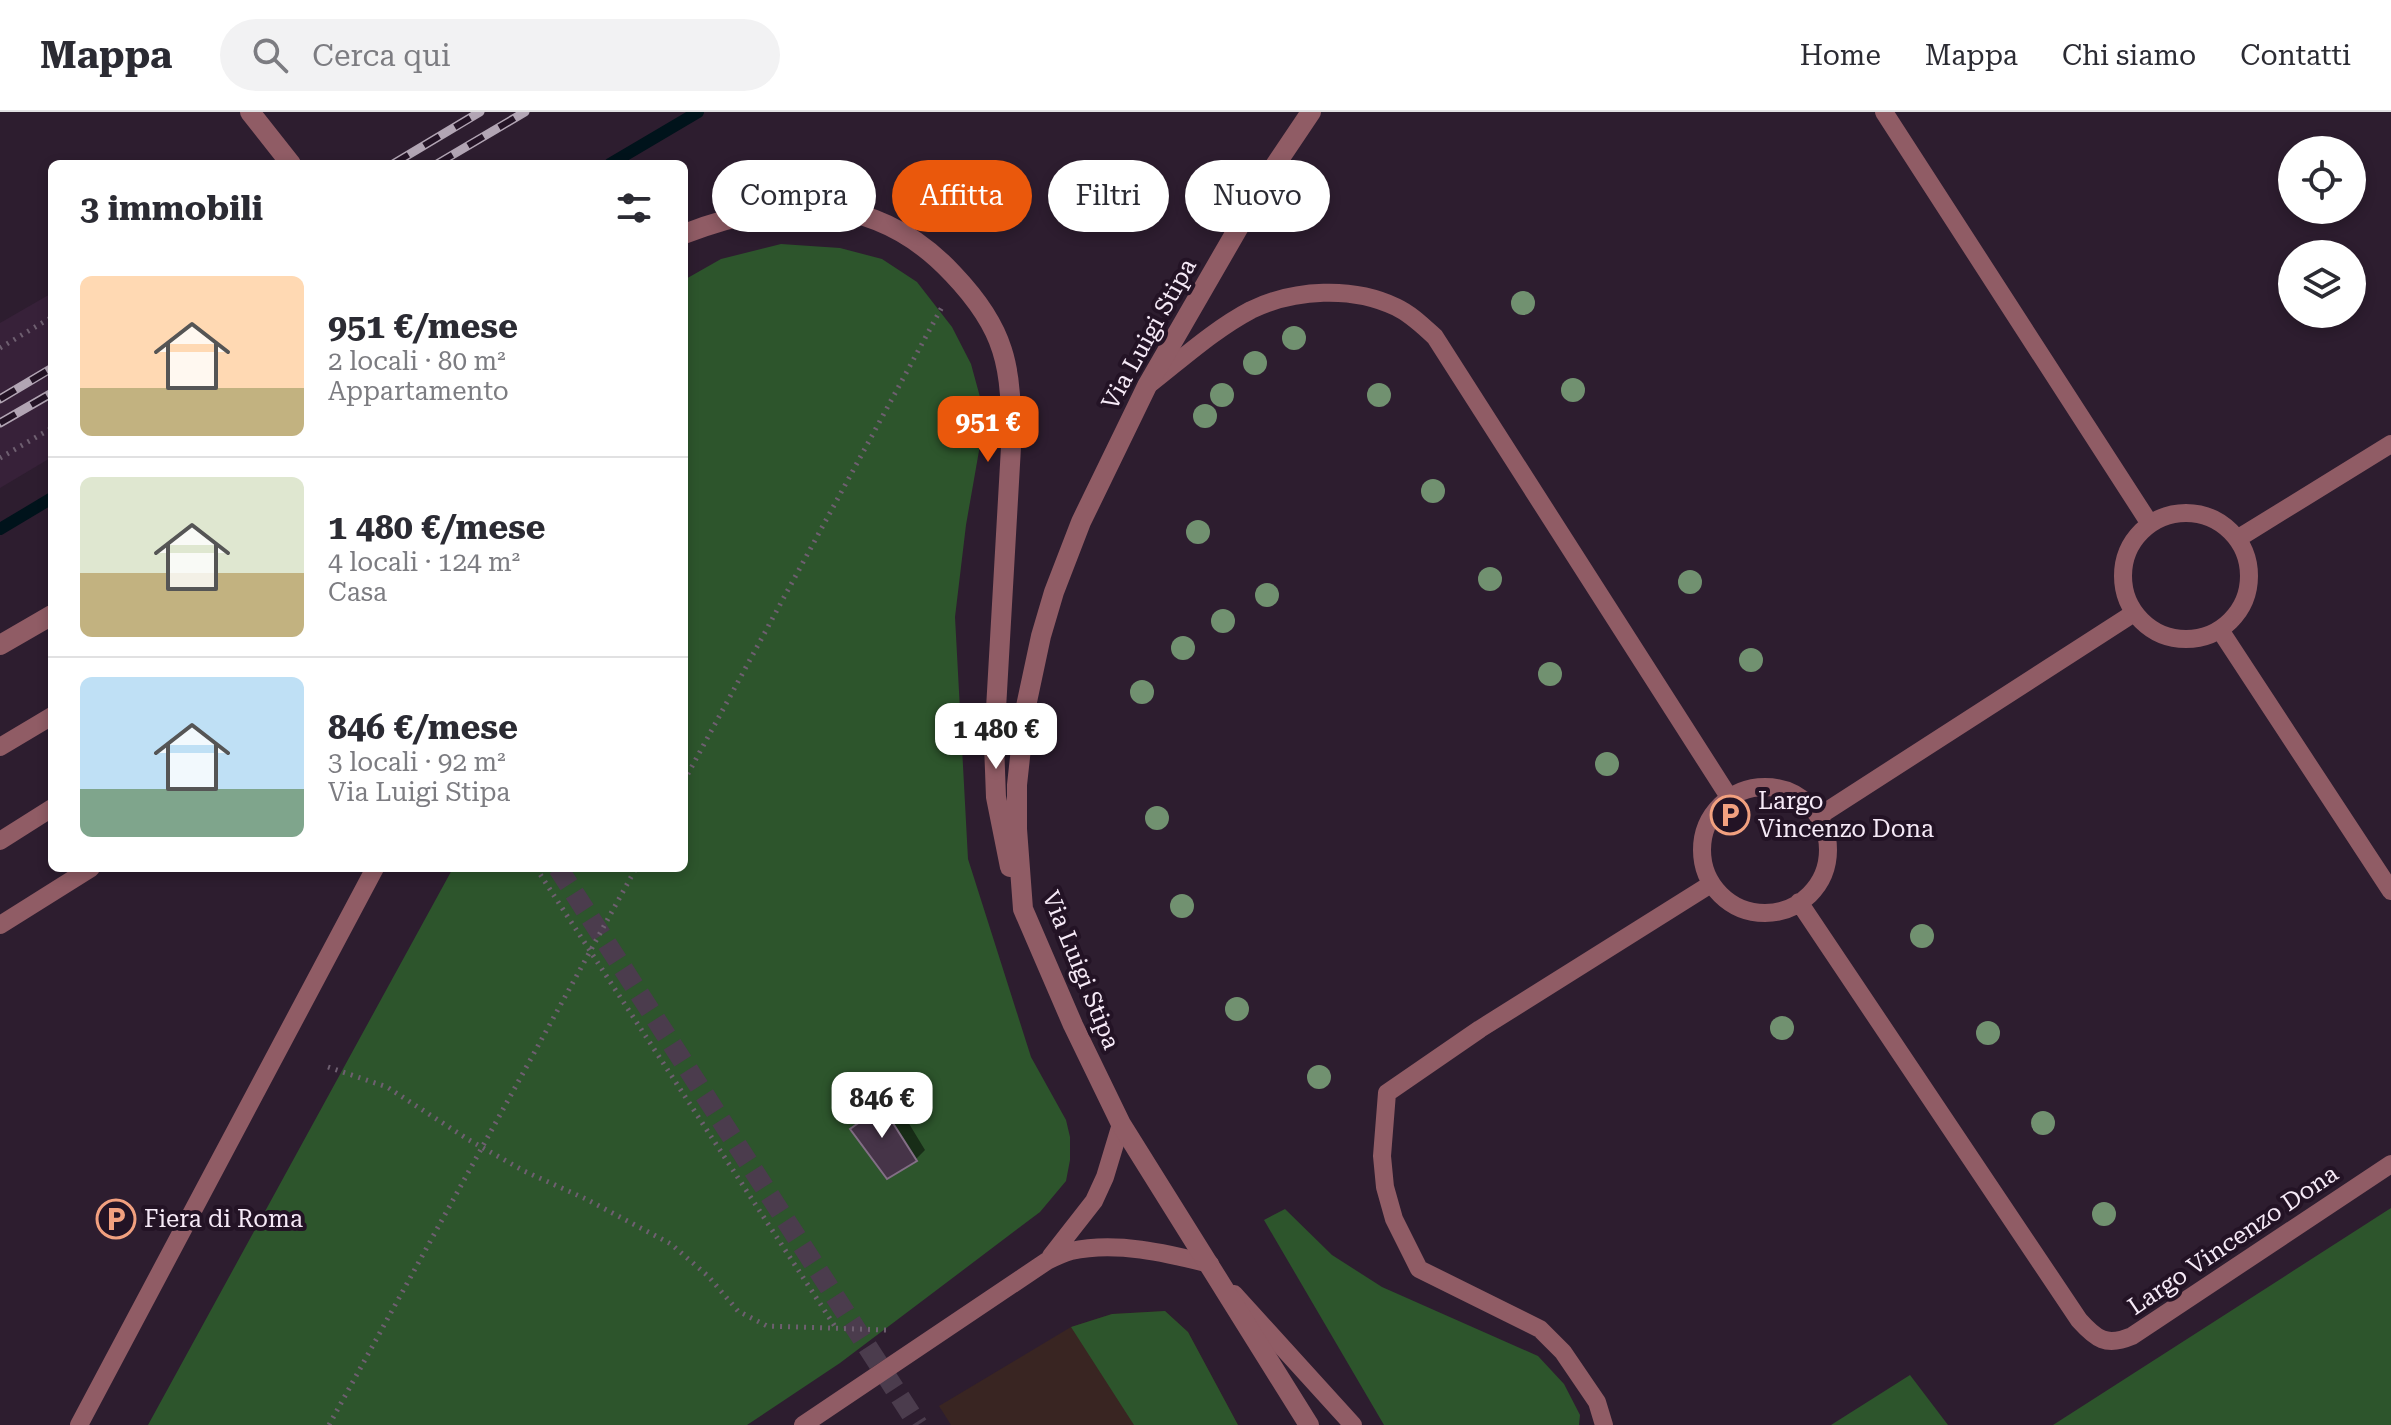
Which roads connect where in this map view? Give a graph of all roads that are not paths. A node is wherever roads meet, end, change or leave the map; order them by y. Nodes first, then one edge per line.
1 (250, 112) edge
2 (1311, 112) edge
3 (1884, 112) edge
4 (288, 160) edge
5 (688, 233) edge
6 (1147, 386) junction
7 (2391, 444) edge
8 (2150, 524) junction
9 (2237, 539) junction
10 (2134, 613) junction
11 (48, 617) edge
12 (2220, 630) junction
13 (0, 645) edge
14 (48, 718) edge
15 (0, 747) edge
16 (1729, 797) junction
17 (48, 811) edge
18 (1819, 816) junction
19 (0, 841) edge
20 (85, 872) edge
21 (373, 872) edge
22 (1711, 884) junction
23 (2391, 891) edge
24 (1799, 902) junction
25 (1023, 909) junction
26 (0, 925) edge
27 (1121, 1124) junction
28 (2391, 1164) edge
29 (1047, 1261) junction
30 (1214, 1271) junction
31 (79, 1425) edge
32 (803, 1425) edge
33 (1309, 1425) edge
34 (1353, 1425) edge
35 (1604, 1425) edge

1 - 4 street
2 - 6 street, Via Luigi Stipa
3 - 8 lane
5 - 25 street
6 - 16 lane
6 - 25 street, Via Luigi Stipa
7 - 9 lane
8 - 9 lane
8 - 10 lane
9 - 12 lane
10 - 12 lane
10 - 18 lane
11 - 13 street
12 - 23 lane
14 - 15 lane
16 - 18 lane
16 - 22 lane
17 - 19 lane
18 - 24 lane
20 - 26 lane
21 - 31 lane
22 - 24 lane
22 - 35 lane
24 - 28 lane, Largo Vincenzo Dona
25 - 27 street, Via Luigi Stipa
27 - 29 lane
27 - 30 street, Via Luigi Stipa
29 - 30 lane
29 - 32 lane
30 - 33 street, Via Luigi Stipa
30 - 34 lane

